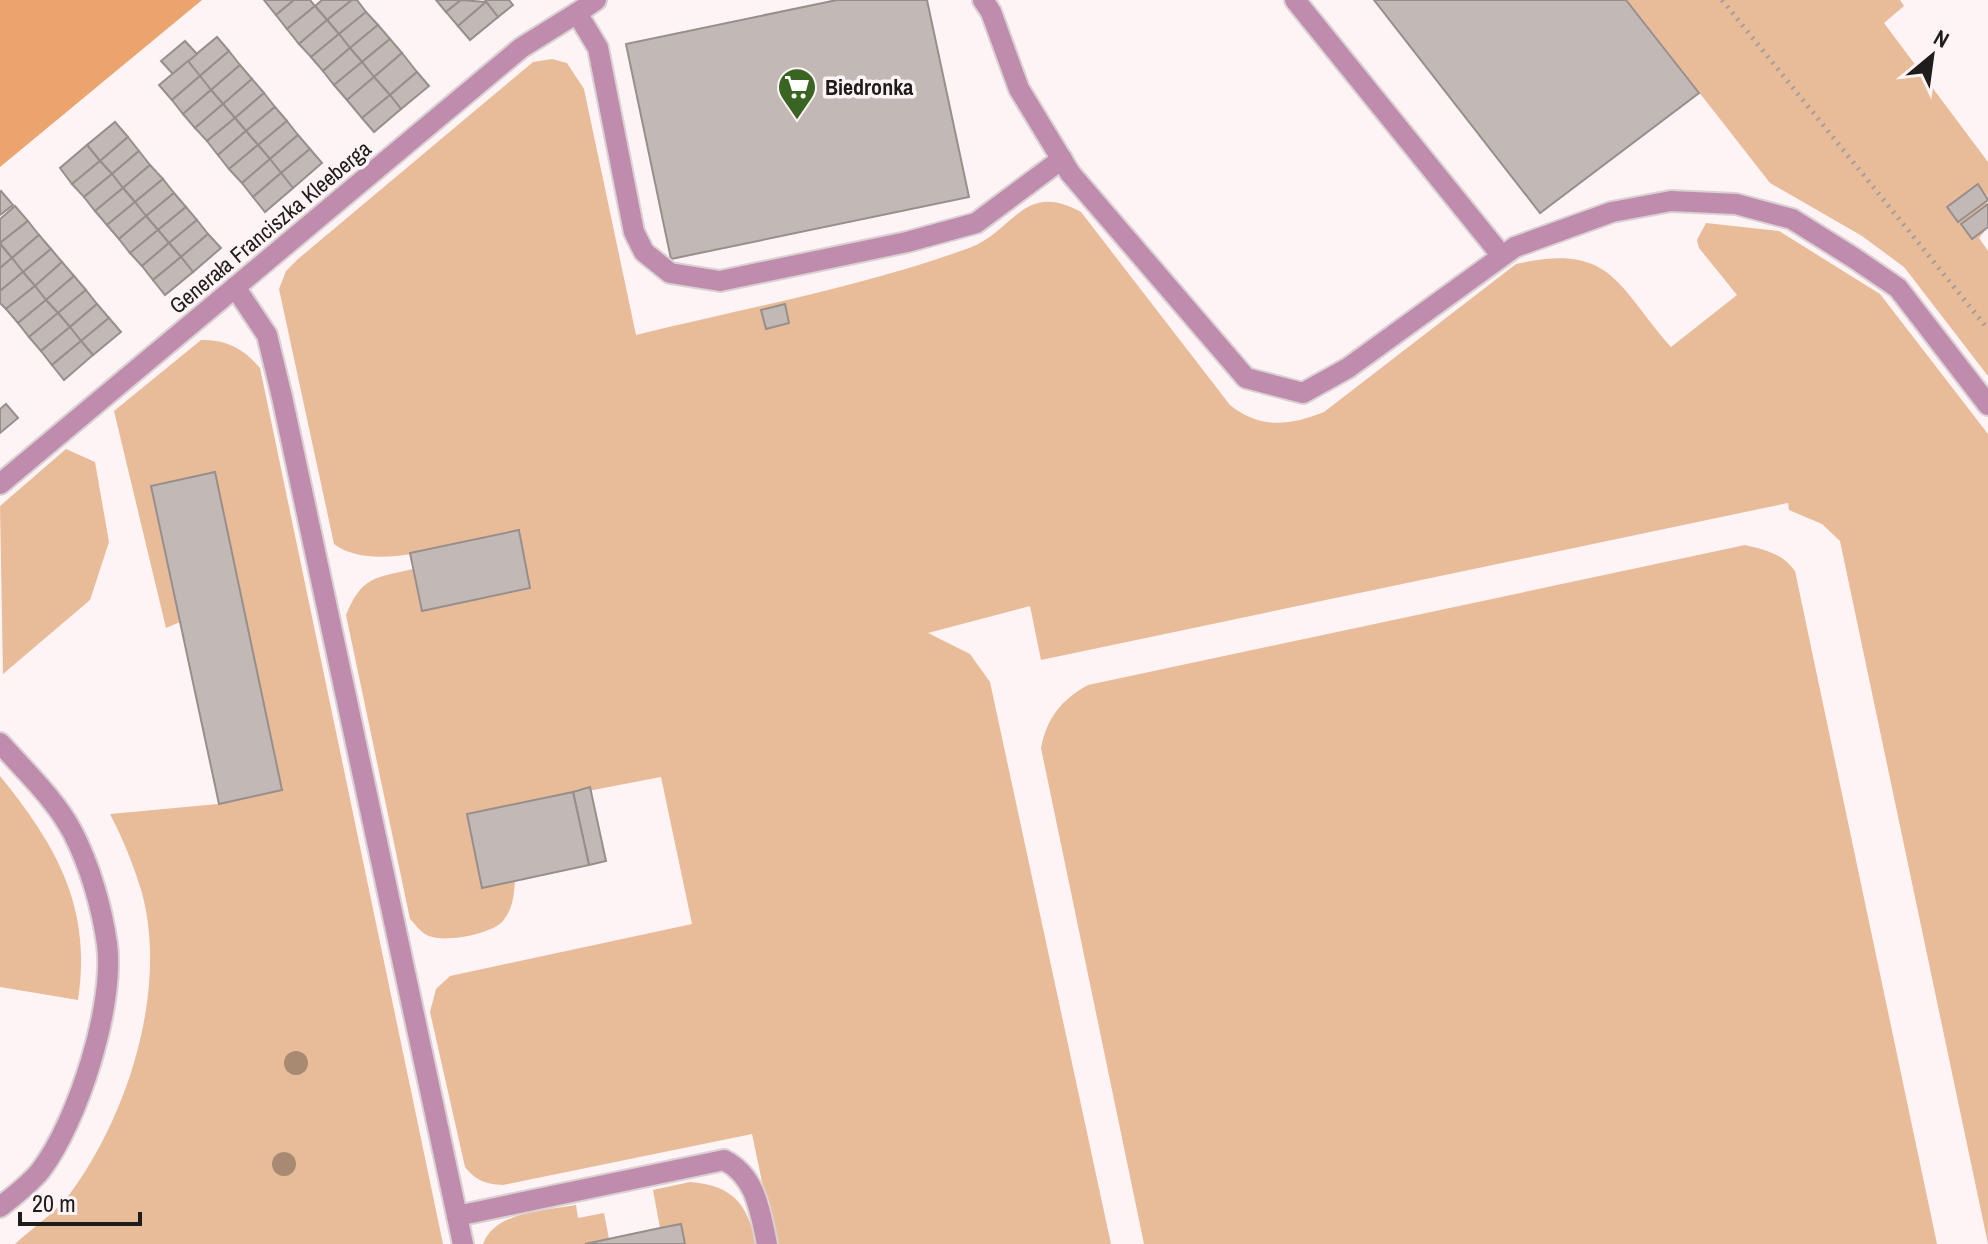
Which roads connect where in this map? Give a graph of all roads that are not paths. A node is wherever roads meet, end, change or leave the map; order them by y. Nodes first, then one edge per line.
1 (596, 0) edge
2 (983, 0) edge
3 (1295, 0) edge
4 (577, 13) junction
5 (1062, 159) junction
6 (1502, 256) junction
7 (235, 287) junction
8 (1988, 405) edge
9 (0, 484) edge
10 (0, 743) edge
11 (0, 1207) edge
12 (457, 1216) junction
13 (463, 1244) edge
14 (767, 1244) edge

1 - 4 street, Generała Franciszka Kleeberga
2 - 5 street
3 - 6 street
4 - 5 street
4 - 7 street, Generała Franciszka Kleeberga
5 - 6 street
6 - 8 street
7 - 9 street, Generała Franciszka Kleeberga
7 - 12 street
10 - 11 street
12 - 13 street
12 - 14 street

